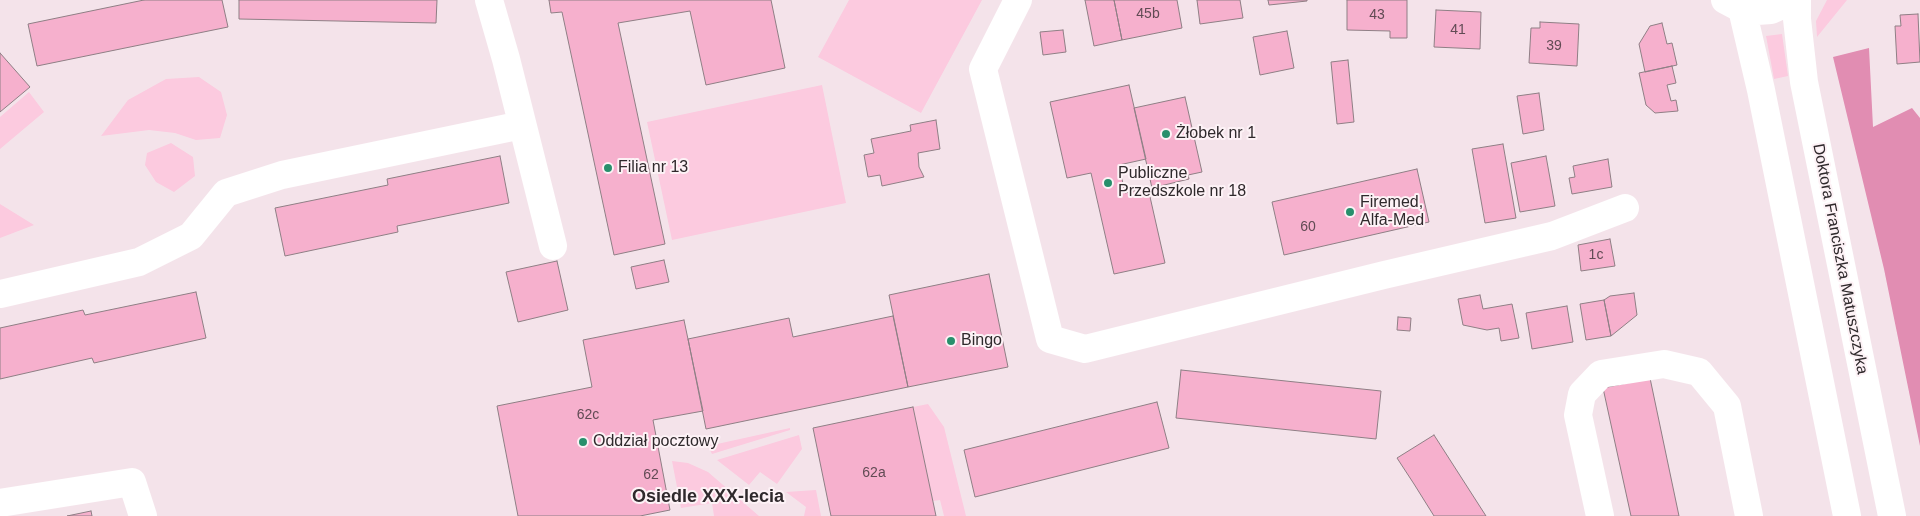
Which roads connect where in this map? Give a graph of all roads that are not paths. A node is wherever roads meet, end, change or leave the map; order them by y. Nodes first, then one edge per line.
1 (489, 0) edge
2 (1018, 0) edge
3 (1795, 0) edge
4 (1734, 4) edge
5 (522, 125) junction
6 (1625, 208) dead end
7 (553, 246) dead end
8 (0, 294) edge
9 (0, 503) edge
10 (143, 516) edge
11 (1600, 516) edge
12 (1749, 516) edge
13 (1846, 516) edge
14 (1892, 516) edge

1 - 5 street
2 - 6 street
3 - 4 street
3 - 14 street, Doktora Franciszka Matuszczyka
4 - 13 street
5 - 7 street
5 - 8 street
9 - 10 street
11 - 12 street

